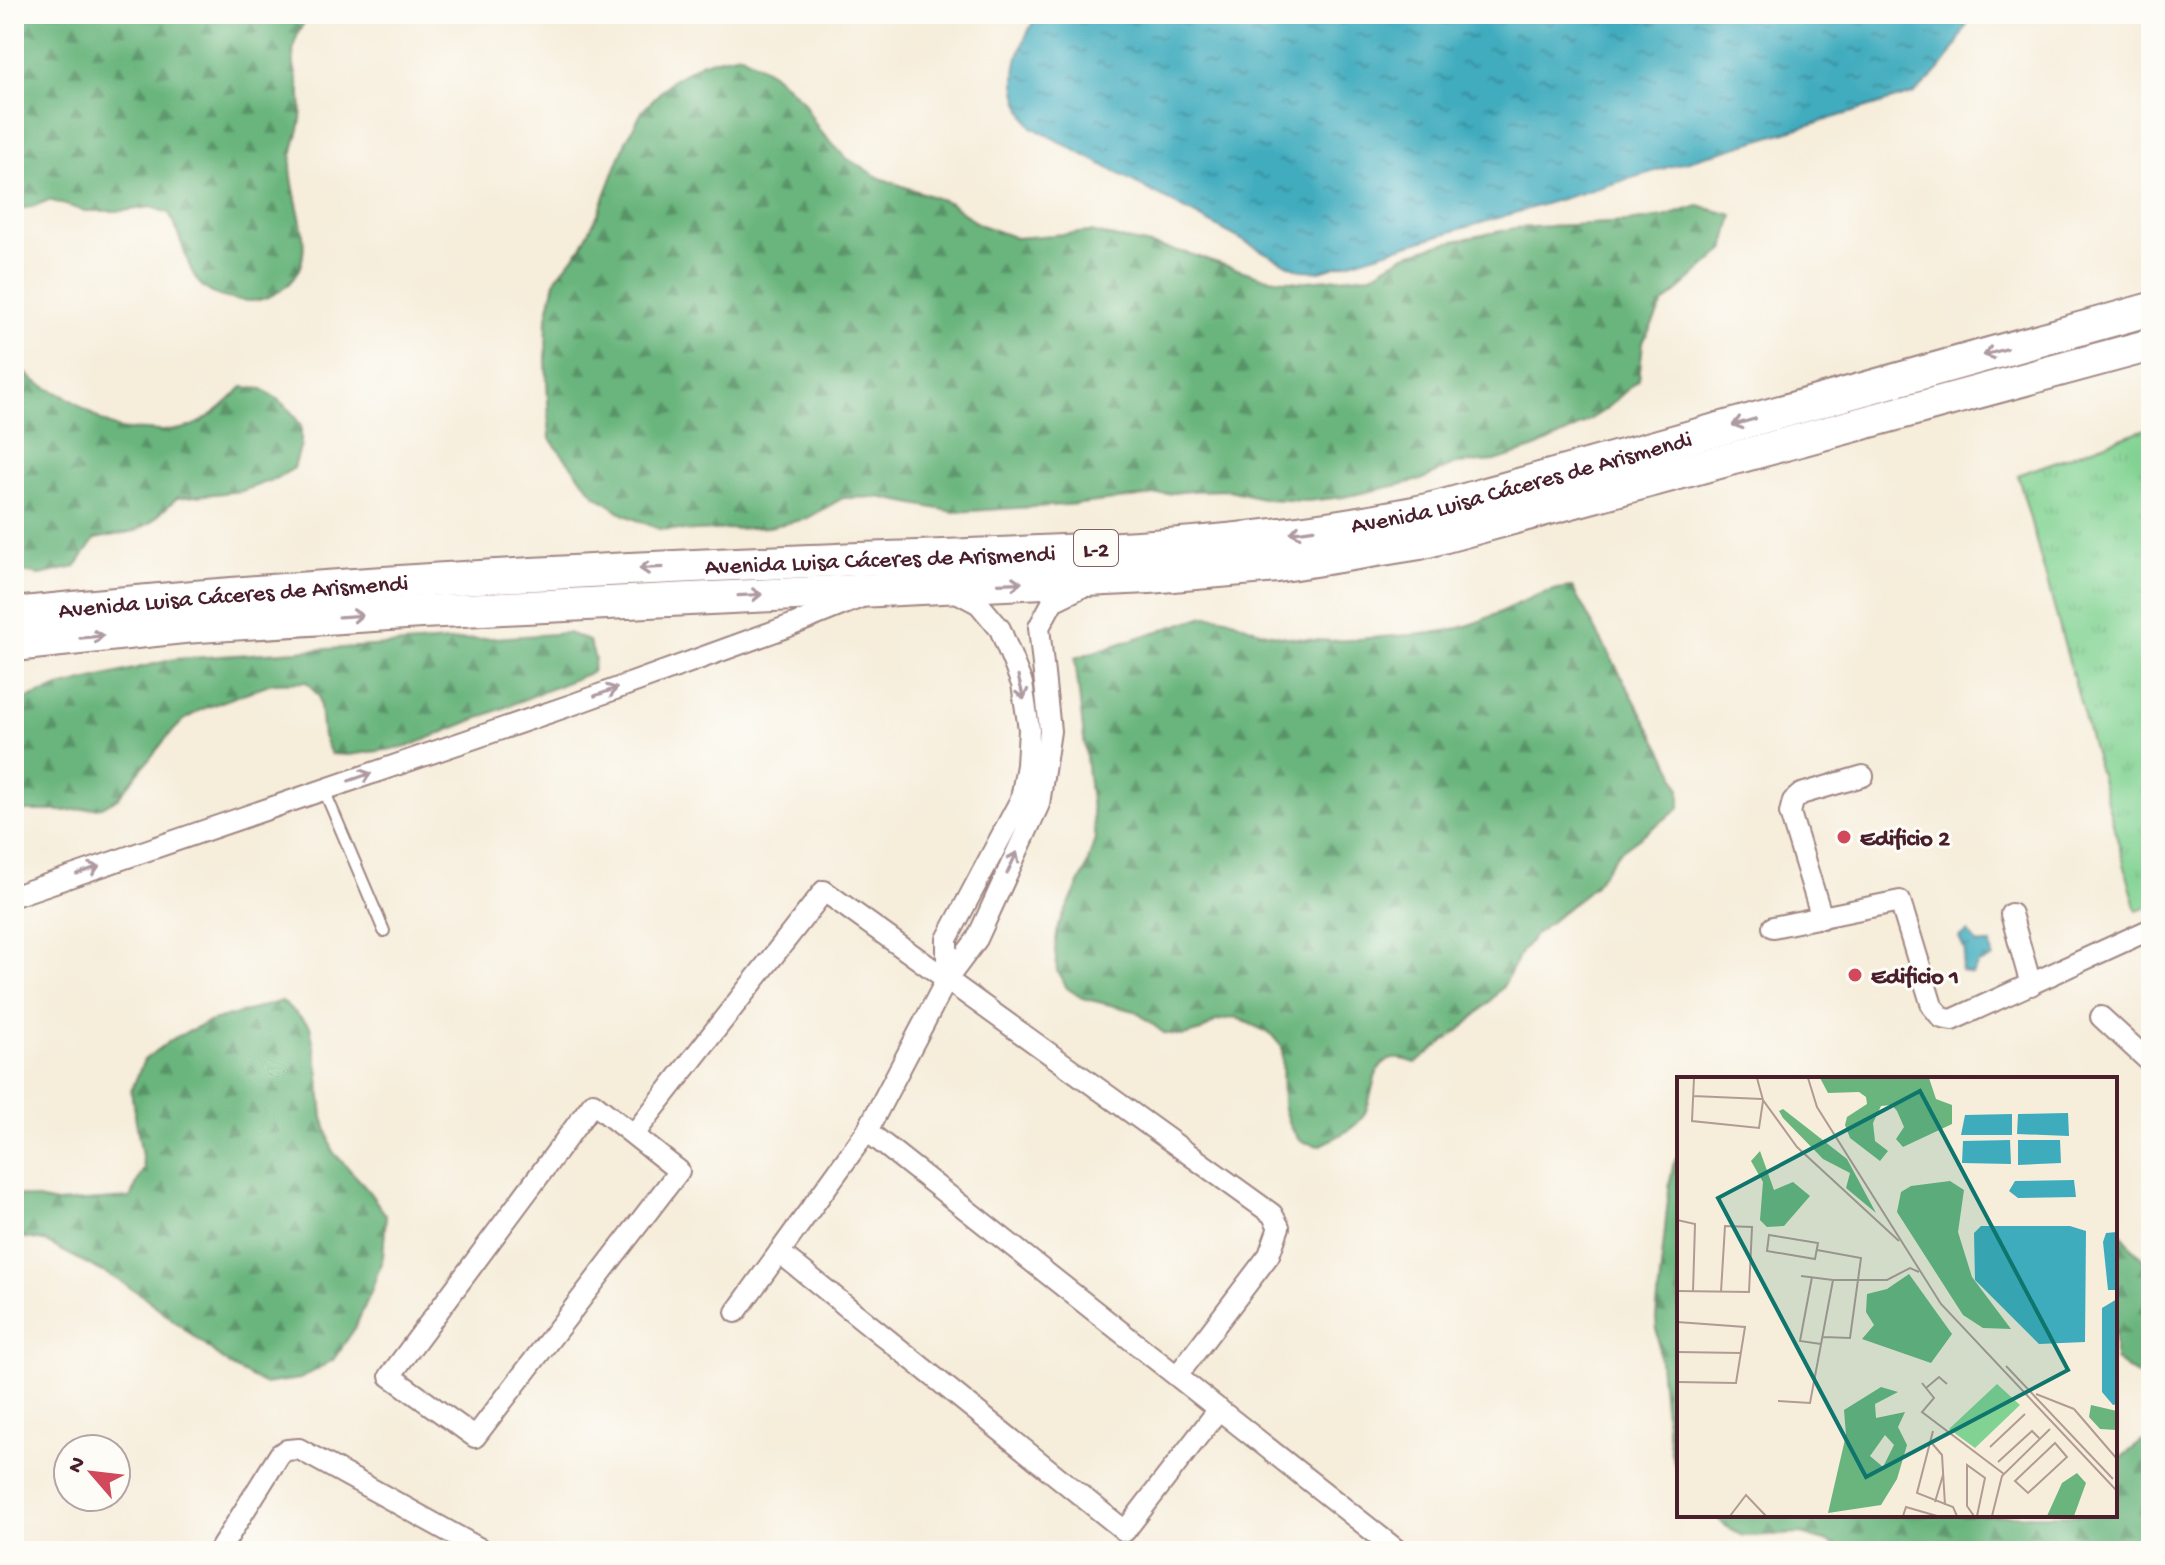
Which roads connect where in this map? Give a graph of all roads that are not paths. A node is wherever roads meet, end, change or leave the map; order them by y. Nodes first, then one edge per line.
1 (2151, 298) edge
2 (2151, 309) edge
3 (2055, 336) junction
4 (2151, 345) edge
5 (1098, 580) junction
6 (944, 586) junction
7 (880, 589) junction
8 (14, 614) edge
9 (14, 645) edge
10 (1036, 767) junction
11 (1863, 776) dead end
12 (324, 790) junction
13 (14, 896) edge
14 (968, 900) junction
15 (989, 913) junction
16 (2011, 914) dead end
17 (1822, 918) junction
18 (1773, 927) dead end
19 (2151, 929) edge
20 (384, 931) dead end
21 (947, 979) junction
22 (2031, 985) junction
23 (2101, 1017) dead end
24 (2151, 1063) edge
25 (867, 1131) junction
26 (634, 1134) junction
27 (779, 1252) junction
28 (736, 1312) dead end
29 (1177, 1376) junction
30 (1219, 1409) junction
31 (219, 1551) edge
32 (484, 1551) edge
33 (1398, 1551) edge

1 - 3 main road
2 - 3 main road, Avenida Luisa Cáceres de Arismendi / L-2
3 -> 8 main road, Avenida Luisa Cáceres de Arismendi / L-2
4 - 5 main road, Avenida Luisa Cáceres de Arismendi / L-2
6 -> 5 main road, Avenida Luisa Cáceres de Arismendi / L-2
5 - 10 street
6 - 7 main road, Avenida Luisa Cáceres de Arismendi / L-2
6 -> 10 street
9 -> 7 main road, Avenida Luisa Cáceres de Arismendi / L-2
12 -> 7 street, L-2
10 - 14 street
15 -> 10 street
11 - 17 street
13 -> 12 street, L-2
12 - 20 lane
14 - 15 street
14 - 21 street
15 - 21 street
16 - 22 street
17 - 18 street
17 - 22 street
19 - 22 street
21 - 25 street
21 - 26 street
21 - 29 street
23 - 24 street
25 - 27 street
25 - 29 street
26 - 26 street
27 - 28 street
27 - 30 street
29 - 30 street
30 - 33 street
31 - 32 street

